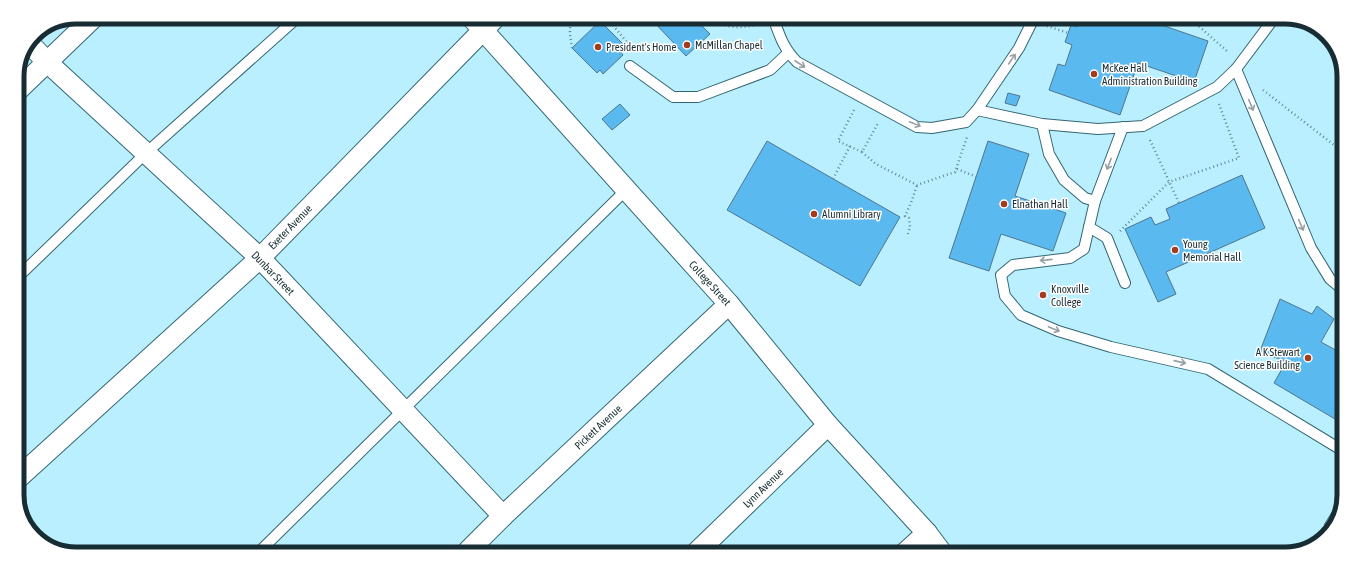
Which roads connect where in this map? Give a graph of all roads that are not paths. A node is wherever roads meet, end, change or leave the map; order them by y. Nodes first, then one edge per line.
1 (87, 24) edge
2 (291, 24) edge
3 (480, 24) edge
4 (484, 24) edge
5 (775, 24) edge
6 (1031, 24) edge
7 (1270, 24) edge
8 (33, 47) edge
9 (788, 53) junction
10 (48, 63) junction
11 (630, 66) road end
12 (1236, 69) junction
13 (24, 85) edge
14 (977, 110) junction
15 (1042, 124) junction
16 (1123, 127) junction
17 (146, 153) junction
18 (626, 190) junction
19 (1095, 201) junction
20 (1089, 227) junction
21 (260, 258) junction
22 (24, 271) edge
23 (1125, 283) dead end
24 (1337, 285) edge
25 (729, 304) junction
26 (403, 410) junction
27 (828, 425) junction
28 (1337, 447) edge
29 (24, 473) edge
30 (503, 516) junction
31 (927, 532) junction
32 (264, 547) edge
33 (472, 547) edge
34 (702, 547) edge
35 (911, 547) edge
36 (938, 547) edge

1 - 10 street
2 - 17 lane
3 - 21 street, Exeter Avenue
4 - 18 street, College Street
5 - 9 lane
14 -> 6 lane
7 - 12 lane
8 - 10 street, Dunbar Street
9 - 11 lane
9 -> 14 lane
10 - 13 street
10 - 17 street, Dunbar Street
12 - 16 lane
12 -> 24 lane
14 - 15 lane
15 - 16 lane
15 - 19 lane
16 -> 19 lane
17 - 21 street, Dunbar Street
17 - 22 lane
18 - 25 street, College Street
18 - 26 lane
19 - 20 lane
20 - 23 lane
20 -> 28 lane
21 - 26 street, Dunbar Street
21 - 29 street, Exeter Avenue
25 - 27 street, College Street
25 - 30 street, Pickett Avenue
26 - 30 street, Dunbar Street
26 - 32 lane
27 - 31 street, College Street
27 - 34 street, Lynn Avenue
30 - 33 street, Pickett Avenue
31 - 35 street
31 - 36 street, College Street

